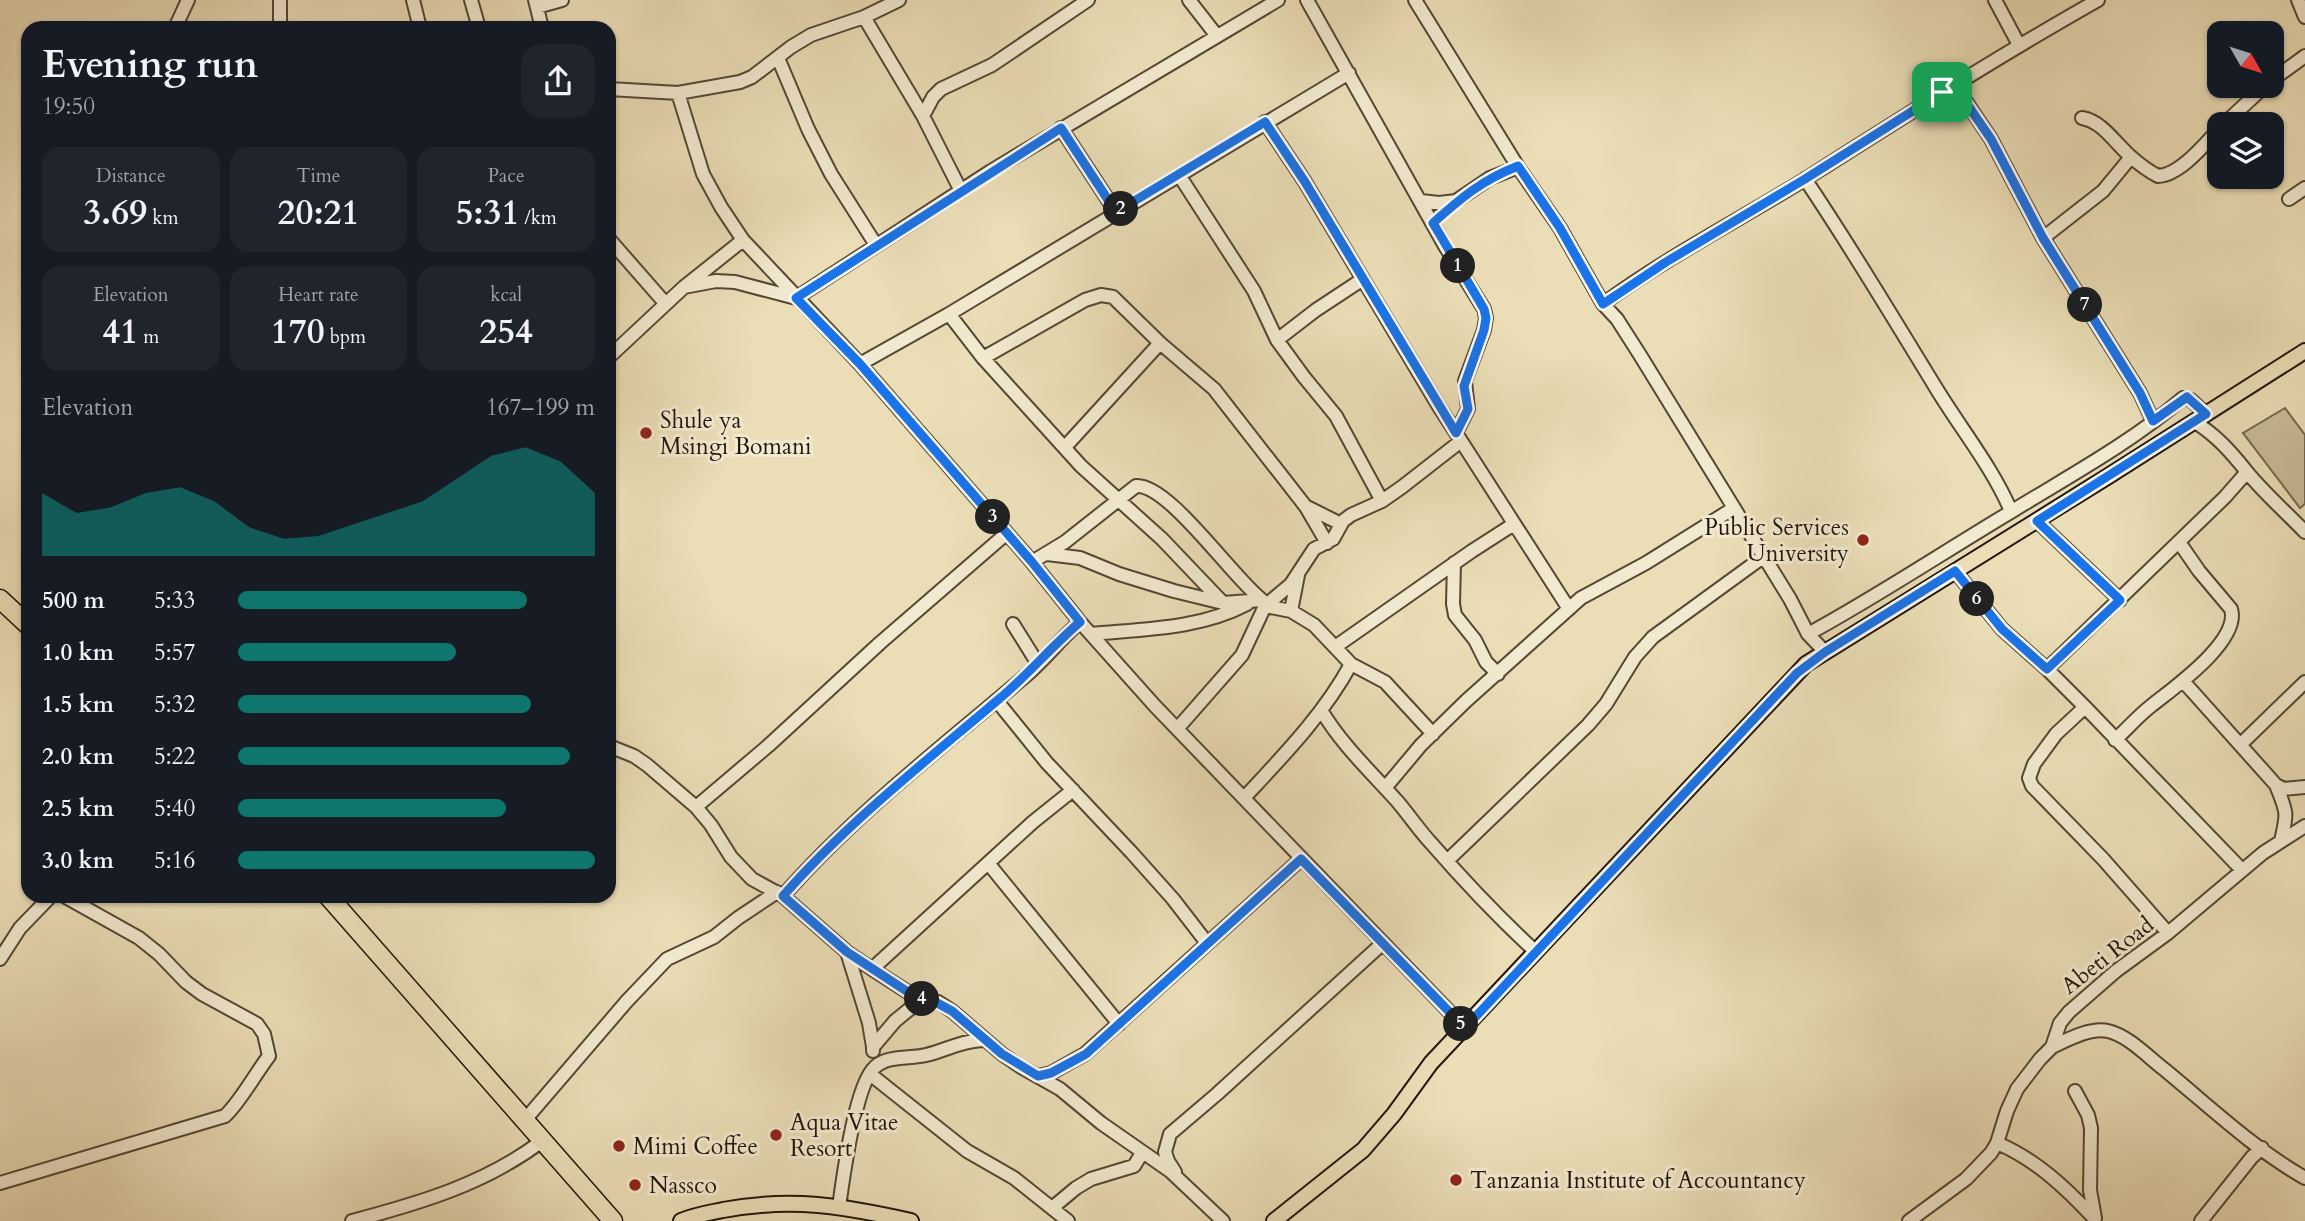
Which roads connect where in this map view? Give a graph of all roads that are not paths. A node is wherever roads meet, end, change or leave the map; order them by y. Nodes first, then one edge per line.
1 (188, 0) edge
2 (280, 0) edge
3 (412, 0) edge
4 (471, 0) edge
5 (562, 0) edge
6 (899, 0) edge
7 (1088, 0) edge
8 (1189, 0) edge
9 (1278, 0) edge
10 (1307, 0) edge
11 (1415, 0) edge
12 (1995, 0) edge
13 (2098, 0) edge
14 (2298, 0) edge
15 (536, 4) edge
16 (864, 17) junction
17 (2305, 17) edge
18 (178, 21) edge
19 (280, 21) edge
20 (418, 21) edge
21 (477, 21) edge
22 (540, 21) edge
23 (1217, 36) junction
24 (2020, 45) junction
25 (2305, 56) edge
26 (778, 58) junction
27 (2284, 71) edge
28 (1349, 73) junction
29 (1954, 85) junction
30 (616, 89) edge
31 (678, 93) junction
32 (2252, 98) edge
33 (2237, 112) edge
34 (923, 116) junction
35 (2082, 118) dead end
36 (1265, 122) junction
37 (1061, 128) junction
38 (2207, 141) edge
39 (2131, 157) junction
40 (1518, 166) junction
41 (1179, 175) junction
42 (1805, 179) junction
43 (2305, 188) edge
44 (961, 191) junction
45 (2289, 199) dead end
46 (1421, 201) junction
47 (1456, 201) junction
48 (1116, 212) junction
49 (1433, 223) junction
50 (2043, 238) junction
51 (743, 240) junction
52 (876, 245) junction
53 (616, 247) edge
54 (1363, 279) junction
55 (684, 287) junction
56 (796, 298) junction
57 (665, 303) junction
58 (1603, 304) junction
59 (949, 314) junction
60 (1277, 340) junction
61 (1160, 344) junction
62 (616, 350) edge
63 (2305, 351) edge
64 (983, 358) junction
65 (860, 364) junction
66 (2200, 418) junction
67 (2153, 421) junction
68 (1459, 437) junction
69 (1065, 447) junction
70 (2247, 472) junction
71 (1117, 500) junction
72 (1382, 500) junction
73 (1306, 507) junction
74 (1734, 508) junction
75 (2011, 511) junction
76 (2037, 521) junction
77 (1341, 524) junction
78 (1514, 524) junction
79 (2305, 532) edge
80 (1007, 533) junction
81 (2179, 542) junction
82 (1327, 543) junction
83 (1047, 554) junction
84 (1763, 557) junction
85 (1032, 562) junction
86 (1454, 563) junction
87 (1955, 571) junction
88 (1298, 575) junction
89 (0, 599) edge
90 (2120, 600) junction
91 (1260, 602) junction
92 (1223, 603) junction
93 (1569, 609) junction
94 (1291, 611) junction
95 (21, 618) edge
96 (1080, 622) junction
97 (1013, 624) dead end
98 (1091, 634) junction
99 (1808, 634) junction
100 (1335, 647) junction
101 (1825, 652) junction
102 (1038, 664) junction
103 (1351, 664) junction
104 (2047, 669) junction
105 (1498, 674) junction
106 (2183, 681) junction
107 (2305, 682) edge
108 (997, 701) junction
109 (2085, 707) junction
110 (1321, 710) junction
111 (1177, 729) junction
112 (1433, 734) junction
113 (2115, 740) junction
114 (2240, 746) junction
115 (616, 749) edge
116 (2276, 785) junction
117 (2305, 787) edge
118 (1385, 788) junction
119 (1073, 790) junction
120 (1244, 798) junction
121 (696, 807) junction
122 (2305, 826) edge
123 (2281, 841) junction
124 (1301, 859) junction
125 (1447, 861) junction
126 (988, 863) junction
127 (2242, 870) junction
128 (780, 894) junction
129 (44, 903) edge
130 (76, 903) edge
131 (334, 903) edge
132 (2168, 933) junction
133 (1207, 943) junction
134 (1383, 943) junction
135 (847, 952) junction
136 (1536, 952) junction
137 (0, 959) edge
138 (872, 969) junction
139 (922, 999) junction
140 (1119, 1024) junction
141 (1465, 1028) junction
142 (983, 1040) junction
143 (873, 1046) junction
144 (2052, 1047) junction
145 (871, 1071) junction
146 (1038, 1076) junction
147 (2075, 1091) dead end
148 (524, 1121) junction
149 (542, 1141) junction
150 (1997, 1143) junction
151 (2262, 1148) junction
152 (1142, 1153) junction
153 (2305, 1178) edge
154 (0, 1183) edge
155 (1185, 1187) junction
156 (839, 1207) junction
157 (1052, 1208) junction
158 (2096, 1220) edge
159 (2203, 1220) edge
160 (352, 1221) edge
161 (613, 1221) edge
162 (681, 1221) edge
163 (911, 1221) edge
164 (1069, 1221) edge
165 (1223, 1221) edge
166 (1274, 1221) edge
167 (1909, 1221) edge

1 - 18 street
2 - 19 street
3 - 20 street
4 - 21 street
5 - 15 street
6 - 16 street
7 - 34 street
8 - 23 street
9 - 23 street
10 - 28 street
11 - 40 street
12 - 24 street
13 - 24 street
14 - 17 street
15 - 22 street
16 - 26 street
16 - 34 street
23 - 37 street
24 - 29 street
25 - 27 street
26 - 31 street
26 - 52 street
28 - 36 street
28 - 46 street
29 - 42 street
29 - 50 street
30 - 31 street
31 - 51 street
32 - 33 street
34 - 44 street
35 - 39 street
36 - 41 street
36 - 54 street
37 - 44 street
37 - 48 street
38 - 39 street
39 - 50 street
40 - 47 street
40 - 58 street
41 - 48 street
41 - 60 street
42 - 58 street
42 - 75 street
43 - 45 street
44 - 52 street
46 - 47 street
46 - 49 street
47 - 49 street
48 - 59 street
49 - 68 street
50 - 67 street
51 - 55 street
51 - 56 street
52 - 56 street
53 - 57 street
54 - 60 street
54 - 68 street
55 - 56 street
55 - 57 street
56 - 65 street
57 - 62 street
58 - 74 street
59 - 64 street
59 - 65 street
60 - 72 street
61 - 64 street
61 - 69 street
61 - 73 street
63 - 66 main road
64 - 69 street
65 - 80 street
66 - 67 street
66 - 70 street
66 - 76 main road
67 - 75 street
68 - 72 street
68 - 78 street
69 - 71 street
70 - 79 street
70 - 81 street
71 - 83 street
71 - 91 street
71 - 92 street
72 - 77 street
73 - 77 street
73 - 82 street
74 - 84 street
74 - 93 street
75 - 99 street
76 - 87 main road
76 - 90 street
77 - 82 street
78 - 86 street
78 - 93 street
80 - 85 street
80 - 121 street
81 - 90 street
81 - 106 street
82 - 88 street
83 - 85 street
83 - 92 street
84 - 99 street
84 - 125 street
85 - 96 street
86 - 100 street
86 - 105 street
87 - 101 main road
87 - 104 street
88 - 91 street
88 - 94 street
89 - 95 highway
90 - 104 street
91 - 92 street
91 - 94 street
91 - 98 street
91 - 111 street
93 - 105 street
94 - 100 street
96 - 98 street
96 - 102 street
97 - 102 street
98 - 111 street
99 - 101 street
100 - 103 street
101 - 136 main road
102 - 108 street
103 - 110 street
103 - 112 street
104 - 109 street
105 - 112 street
106 - 113 street
106 - 114 street
107 - 114 street
108 - 119 street
108 - 128 street
109 - 113 street
109 - 132 street
110 - 118 street
110 - 120 street
111 - 120 street
112 - 118 street
113 - 127 street
114 - 116 street
115 - 121 street
116 - 117 street
116 - 123 street
118 - 125 street
119 - 126 street
119 - 133 street
120 - 124 street
121 - 128 street
122 - 123 street, Abeti Road
123 - 127 street, Abeti Road
124 - 133 street
124 - 134 street
125 - 136 street
126 - 138 street
126 - 140 street
127 - 132 street, Abeti Road
128 - 135 street
128 - 148 street
129 - 137 street
130 - 154 street
131 - 148 highway
132 - 144 street, Abeti Road
133 - 140 street
134 - 141 street
134 - 155 street
135 - 138 street
135 - 143 street
136 - 141 main road
138 - 139 street
139 - 142 street
139 - 143 street
140 - 146 street
141 - 166 main road
142 - 145 street
142 - 146 street
143 - 145 street
144 - 150 street, Abeti Road
144 - 151 street
145 - 156 street
145 - 157 street
146 - 152 street
147 - 158 street
148 - 149 highway
149 - 160 street
149 - 161 highway
150 - 158 street
150 - 167 street, Abeti Road
151 - 153 street
151 - 159 street
152 - 155 street
152 - 157 street
155 - 165 street
156 - 162 main road
156 - 163 main road
157 - 164 street

